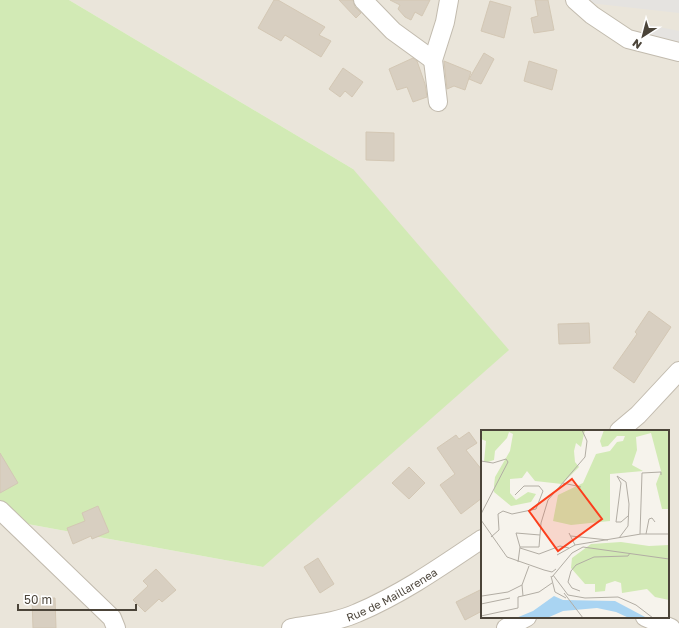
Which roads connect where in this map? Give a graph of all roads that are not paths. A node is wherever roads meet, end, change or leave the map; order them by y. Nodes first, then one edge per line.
1 (363, 0) edge
2 (449, 0) edge
3 (575, 0) edge
4 (679, 52) edge
5 (433, 60) junction
6 (438, 102) dead end
7 (679, 371) edge
8 (620, 430) edge
9 (0, 510) edge
10 (481, 540) edge
11 (525, 618) edge
12 (647, 618) edge
13 (116, 628) edge
14 (292, 628) edge
15 (506, 628) edge
16 (671, 628) edge

1 - 5 street
2 - 5 street
3 - 4 street
5 - 6 street
7 - 8 street
9 - 13 street
10 - 14 street, Rue de Maillarenea
11 - 15 street
12 - 16 street

